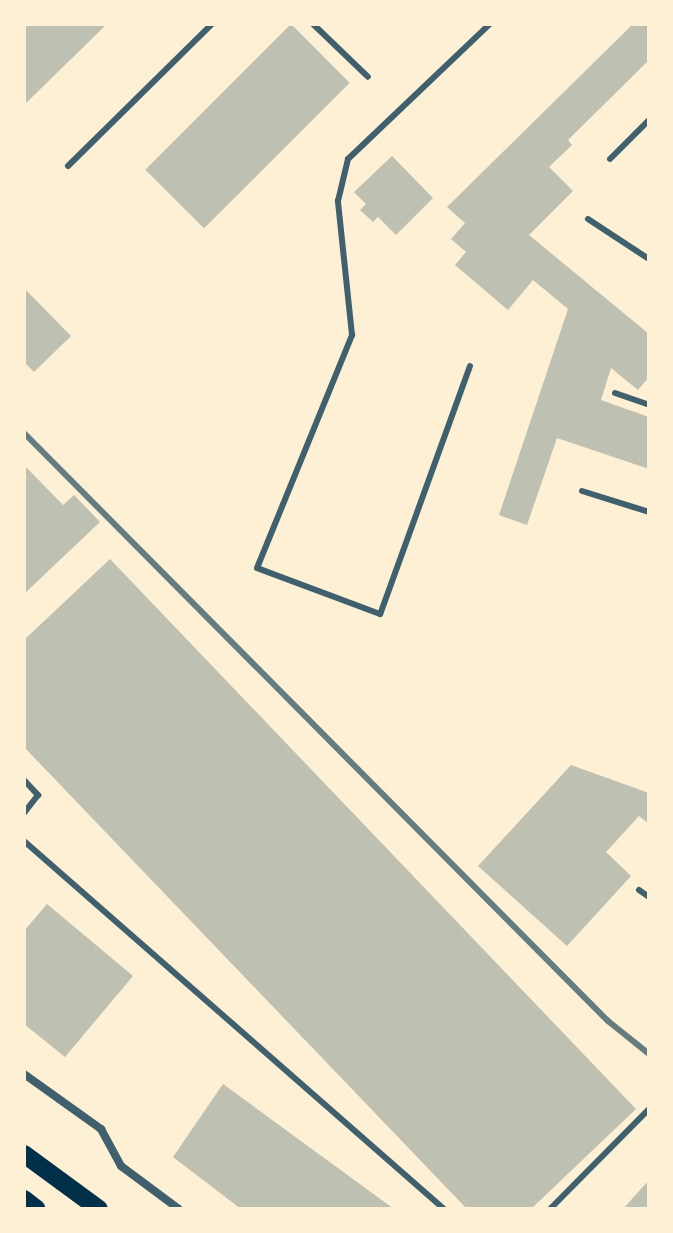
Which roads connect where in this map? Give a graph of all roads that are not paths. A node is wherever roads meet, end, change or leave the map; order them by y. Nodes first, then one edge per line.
1 (212, 24) edge
2 (313, 24) edge
3 (490, 24) edge
4 (368, 77) dead end
5 (649, 120) edge
6 (610, 159) dead end
7 (68, 166) dead end
8 (588, 219) dead end
9 (649, 259) edge
10 (470, 366) dead end
11 (615, 393) dead end
12 (649, 405) edge
13 (582, 491) dead end
14 (649, 512) edge
15 (24, 780) edge
16 (24, 813) edge
17 (24, 841) edge
18 (639, 890) dead end
19 (649, 897) edge
20 (24, 1074) edge
21 (649, 1109) edge
22 (24, 1154) edge
23 (24, 1200) edge
24 (37, 1209) edge
25 (99, 1209) edge
26 (179, 1209) edge
27 (444, 1209) edge
28 (550, 1209) edge

1 - 7 lane
2 - 4 lane
3 - 10 lane
5 - 6 lane
8 - 9 lane
11 - 12 lane
13 - 14 lane
15 - 16 lane
17 - 27 lane
18 - 19 lane
20 - 26 street
21 - 28 lane
22 - 25 highway
23 - 24 highway

